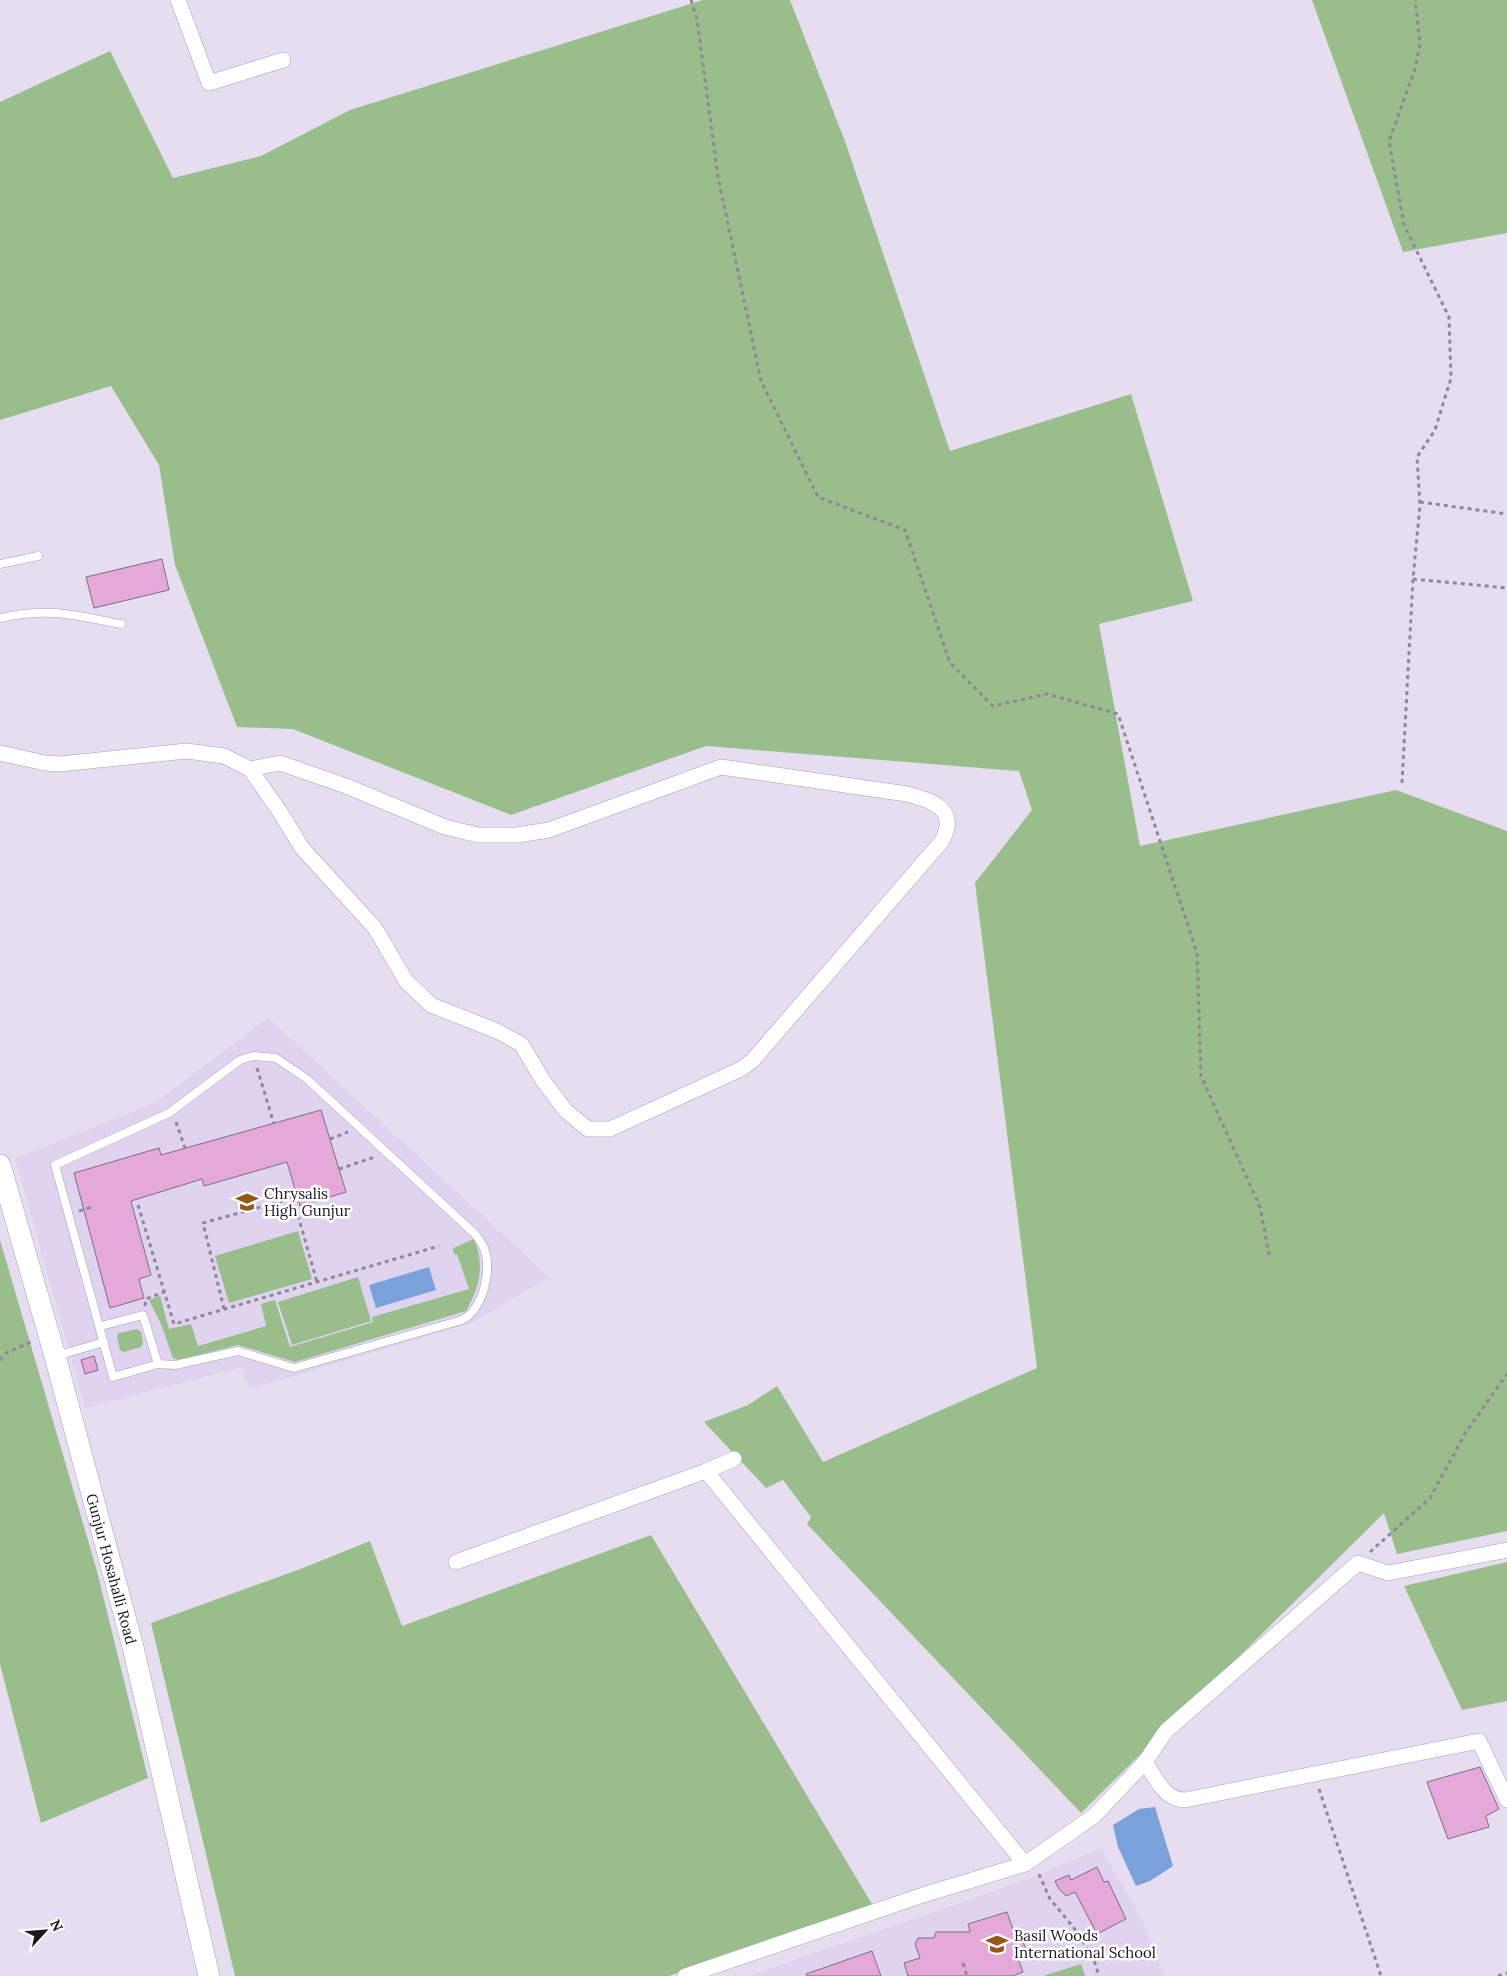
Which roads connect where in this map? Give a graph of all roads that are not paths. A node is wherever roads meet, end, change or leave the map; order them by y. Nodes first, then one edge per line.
1 (178, 0) edge
2 (283, 60) dead end
3 (38, 556) dead end
4 (0, 564) edge
5 (0, 618) edge
6 (121, 624) dead end
7 (0, 753) edge
8 (250, 769) junction
9 (0, 1165) edge
10 (101, 1326) junction
11 (104, 1342) junction
12 (55, 1356) junction
13 (158, 1364) junction
14 (734, 1459) dead end
15 (706, 1471) junction
16 (1507, 1550) edge
17 (456, 1562) dead end
18 (1145, 1762) junction
19 (1507, 1800) edge
20 (1029, 1862) junction
21 (210, 1976) edge
22 (685, 1976) edge

1 - 2 street
3 - 4 lane
5 - 6 lane
7 - 8 street
8 - 8 street
9 - 12 street, Gunjur Hosahalli Road
10 - 11 lane
10 - 13 lane
10 - 13 lane
11 - 12 lane
11 - 13 lane
12 - 21 street, Gunjur Hosahalli Road
14 - 15 street
15 - 17 street
15 - 20 street
16 - 18 street
18 - 19 street
18 - 20 street
20 - 22 street

